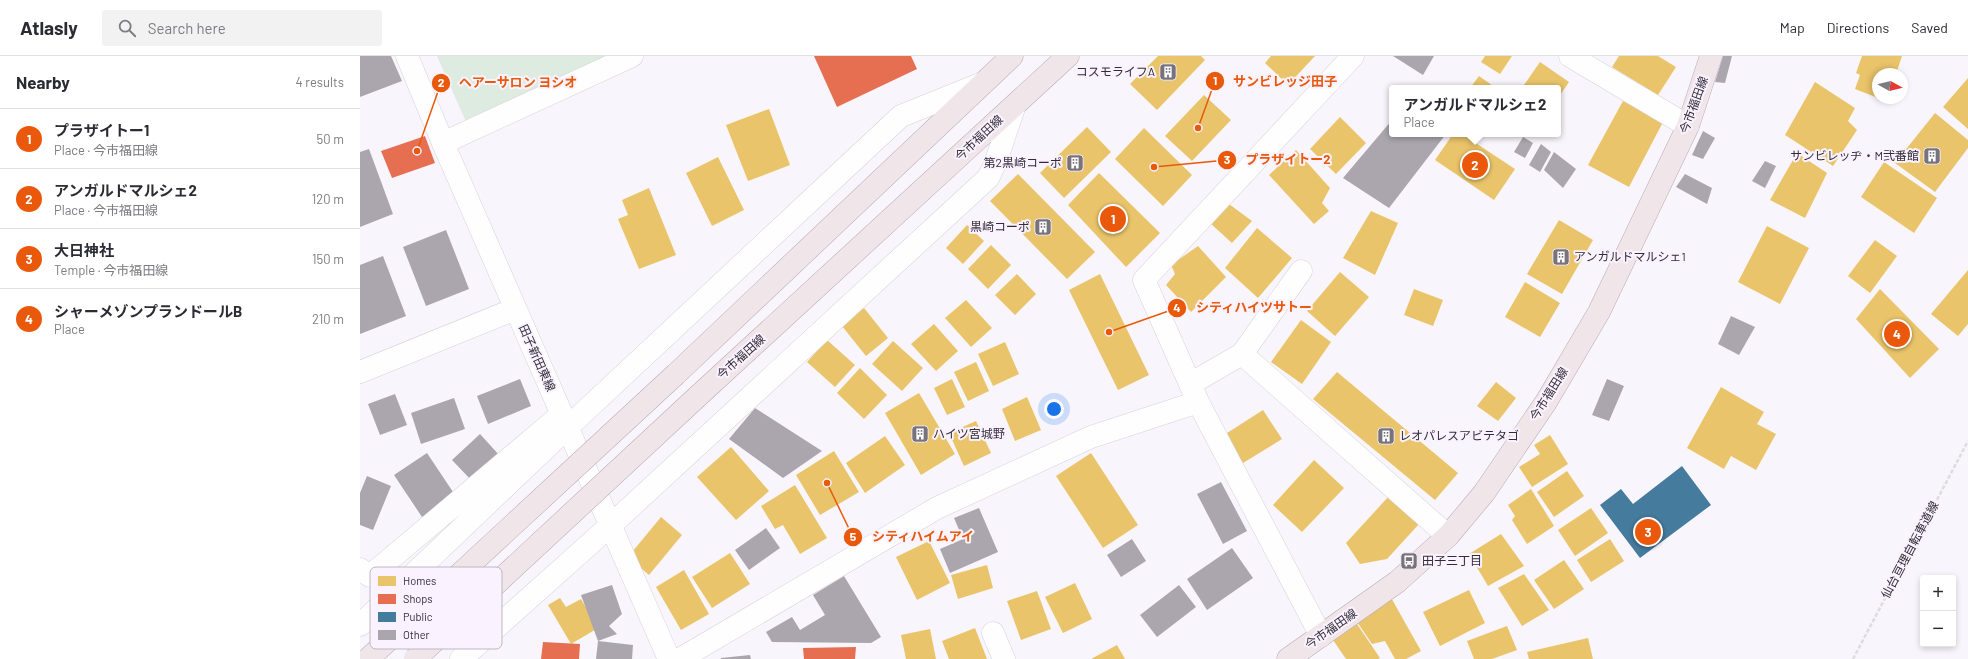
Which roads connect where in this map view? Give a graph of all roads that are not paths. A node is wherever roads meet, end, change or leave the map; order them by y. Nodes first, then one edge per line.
1 (407, 56) edge
2 (632, 56) edge
3 (1012, 56) edge
4 (1068, 56) edge
5 (1353, 56) edge
6 (1570, 56) edge
7 (1711, 56) edge
8 (983, 83) junction
9 (1015, 105) junction
10 (1688, 126) junction
11 (443, 143) junction
12 (1301, 271) dead end
13 (515, 309) junction
14 (1242, 354) junction
15 (360, 372) edge
16 (1194, 393) junction
17 (566, 420) junction
18 (611, 526) junction
19 (1448, 536) junction
20 (381, 567) edge
21 (418, 567) edge
22 (467, 567) edge
23 (360, 570) edge
24 (370, 576) edge
25 (502, 578) edge
26 (370, 615) edge
27 (502, 623) edge
28 (360, 625) edge
29 (994, 633) dead end
30 (1320, 636) junction
31 (379, 649) edge
32 (426, 649) edge
33 (472, 649) edge
34 (368, 659) edge
35 (415, 659) edge
36 (461, 659) edge
37 (669, 659) edge
38 (680, 659) edge
39 (1004, 659) edge
40 (1288, 659) edge

1 - 11 street, 田子新田東線
2 - 11 street
3 - 8 main road
4 - 9 main road, 今市福田線
5 - 16 street
6 - 10 street
7 - 10 main road, 今市福田線
8 - 17 street
8 - 22 main road, bridge
9 - 18 street
9 - 25 main road, 今市福田線, bridge
10 - 19 main road, 今市福田線
11 - 13 street, 田子新田東線
12 - 14 street
13 - 15 street
13 - 17 street, 田子新田東線
14 - 16 street
14 - 19 street
16 - 30 street
16 - 38 street
17 - 18 street, 田子新田東線
17 - 20 street
17 - 21 street
18 - 27 street
18 - 37 street, 田子新田東線
19 - 30 main road, 今市福田線
23 - 24 street
26 - 28 street
29 - 39 street
30 - 40 main road, 今市福田線
31 - 34 main road, bridge
32 - 35 main road, 今市福田線, bridge
33 - 36 street

